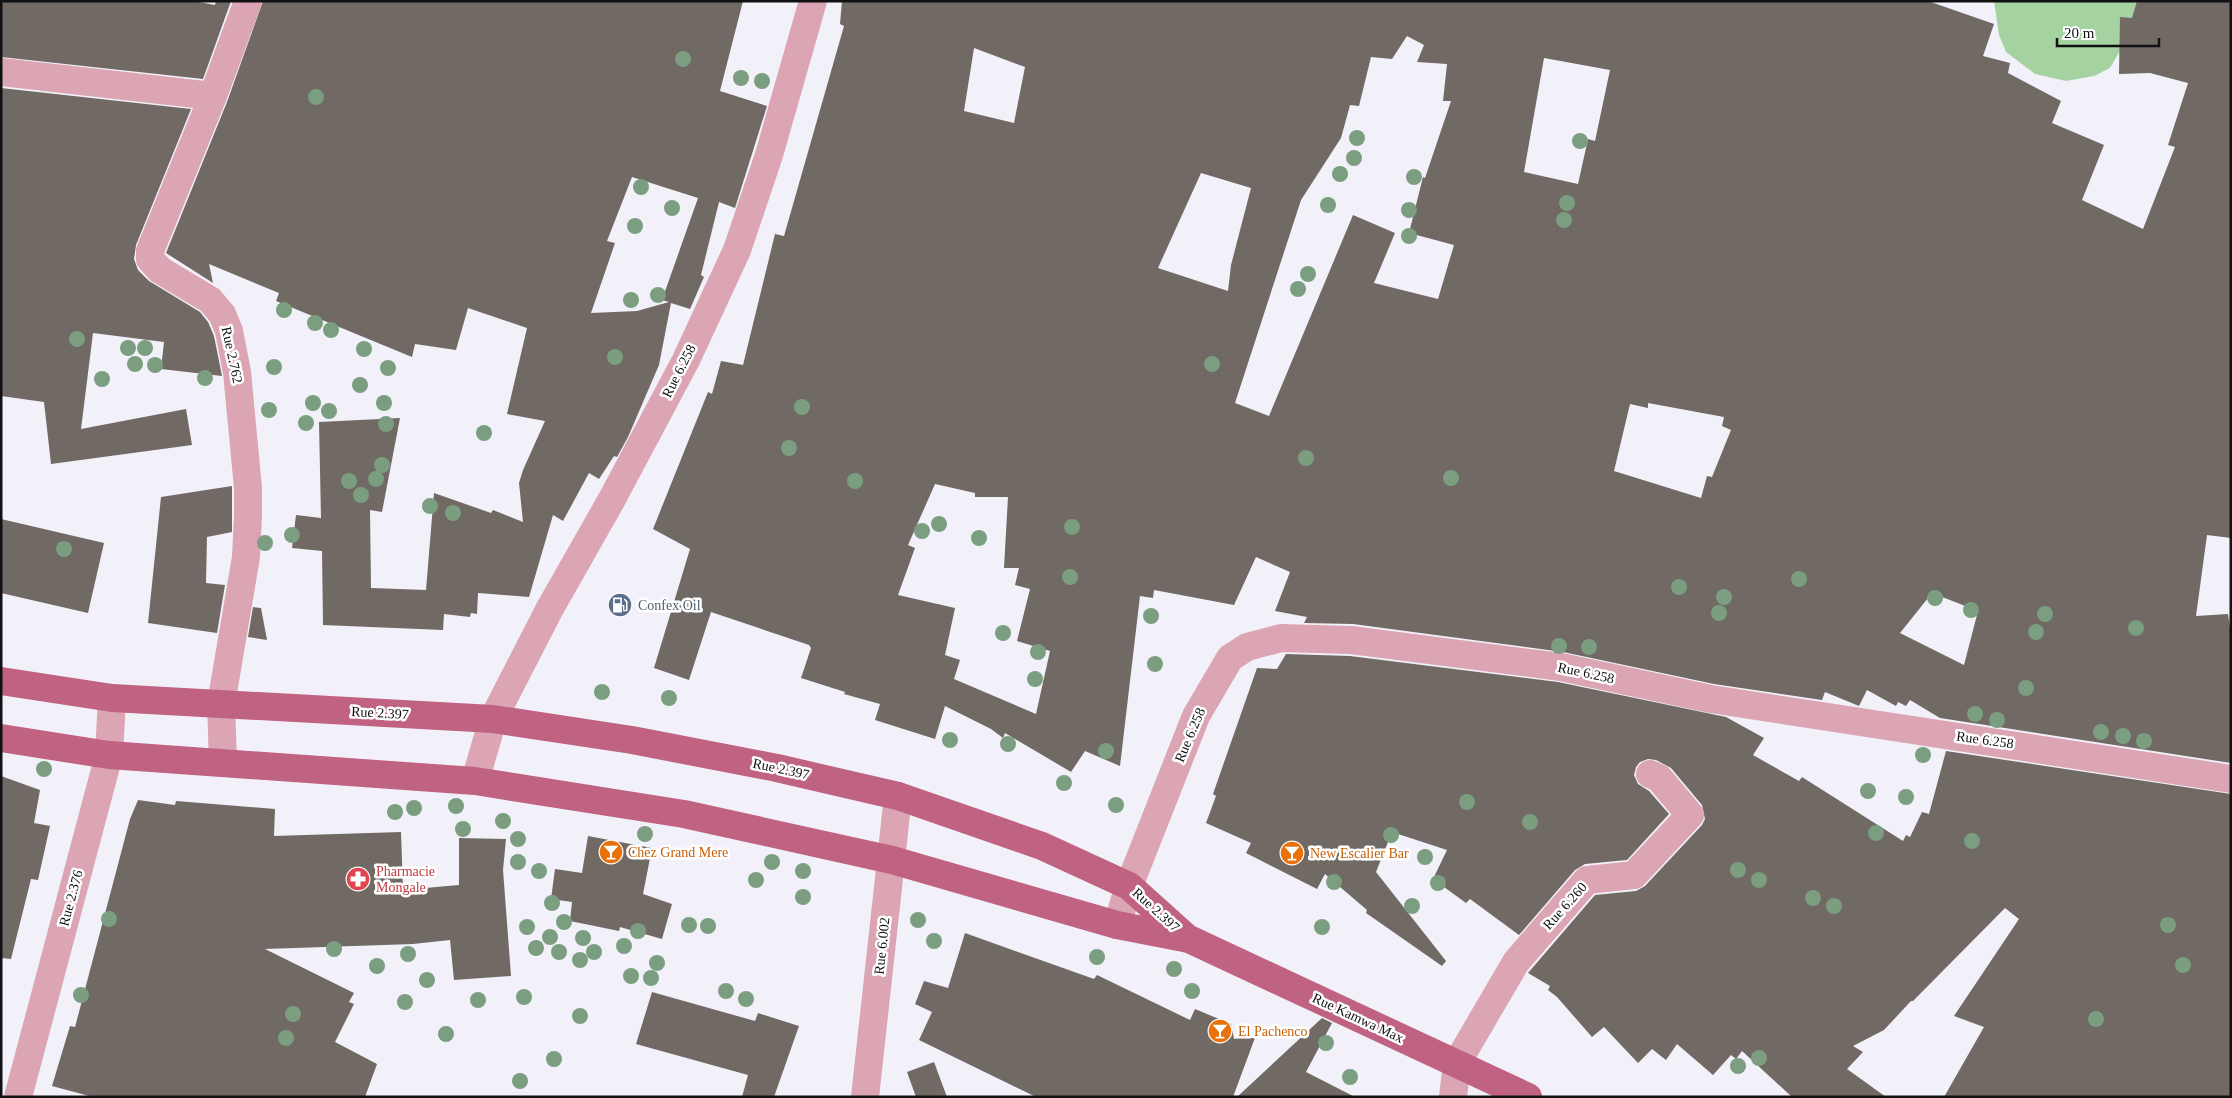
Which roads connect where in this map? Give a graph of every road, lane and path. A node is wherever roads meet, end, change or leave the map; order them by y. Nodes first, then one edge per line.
1 (248, 1) edge
2 (813, 1) edge
3 (1, 72) edge
4 (213, 96) junction
5 (1, 681) edge
6 (112, 698) junction
7 (221, 704) junction
8 (493, 719) junction
9 (1, 738) edge
10 (108, 755) junction
11 (223, 763) junction
12 (1650, 774) dead end
13 (2231, 779) edge
14 (475, 781) junction
15 (898, 796) junction
16 (892, 860) junction
17 (1129, 886) junction
18 (1117, 925) junction
19 (1189, 939) junction
20 (1457, 1063) junction
21 (18, 1097) edge
22 (865, 1097) edge
23 (1453, 1097) edge
24 (1528, 1097) edge

1 - 4 street, Rue 2.762
2 - 8 street, Rue 6.258
3 - 4 street
4 - 7 street, Rue 2.762
5 - 6 main road, Rue 2.397
6 - 7 main road, Rue 2.397
6 - 10 street, Rue 2.376
7 - 8 main road, Rue 2.397
7 - 11 street, Rue 2.762
8 - 14 street, Rue 6.258
8 - 15 main road, Rue 2.397
9 - 10 main road, Rue 2.397
10 - 11 main road, Rue 2.397
10 - 21 street, Rue 2.376
11 - 14 main road, Rue 2.397
12 - 20 street, Rue 6.260
13 - 17 street, Rue 6.258
14 - 16 main road, Rue 2.397
15 - 16 street, Rue 6.002
15 - 17 main road, Rue 2.397
16 - 18 main road, Rue 2.397
16 - 22 street, Rue 6.002
17 - 18 street, Rue 6.258
17 - 19 main road, Rue 2.397
18 - 19 main road, Rue 2.397
19 - 20 main road, Rue Kamwa Max
20 - 23 street
20 - 24 main road, Rue Kamwa Max

